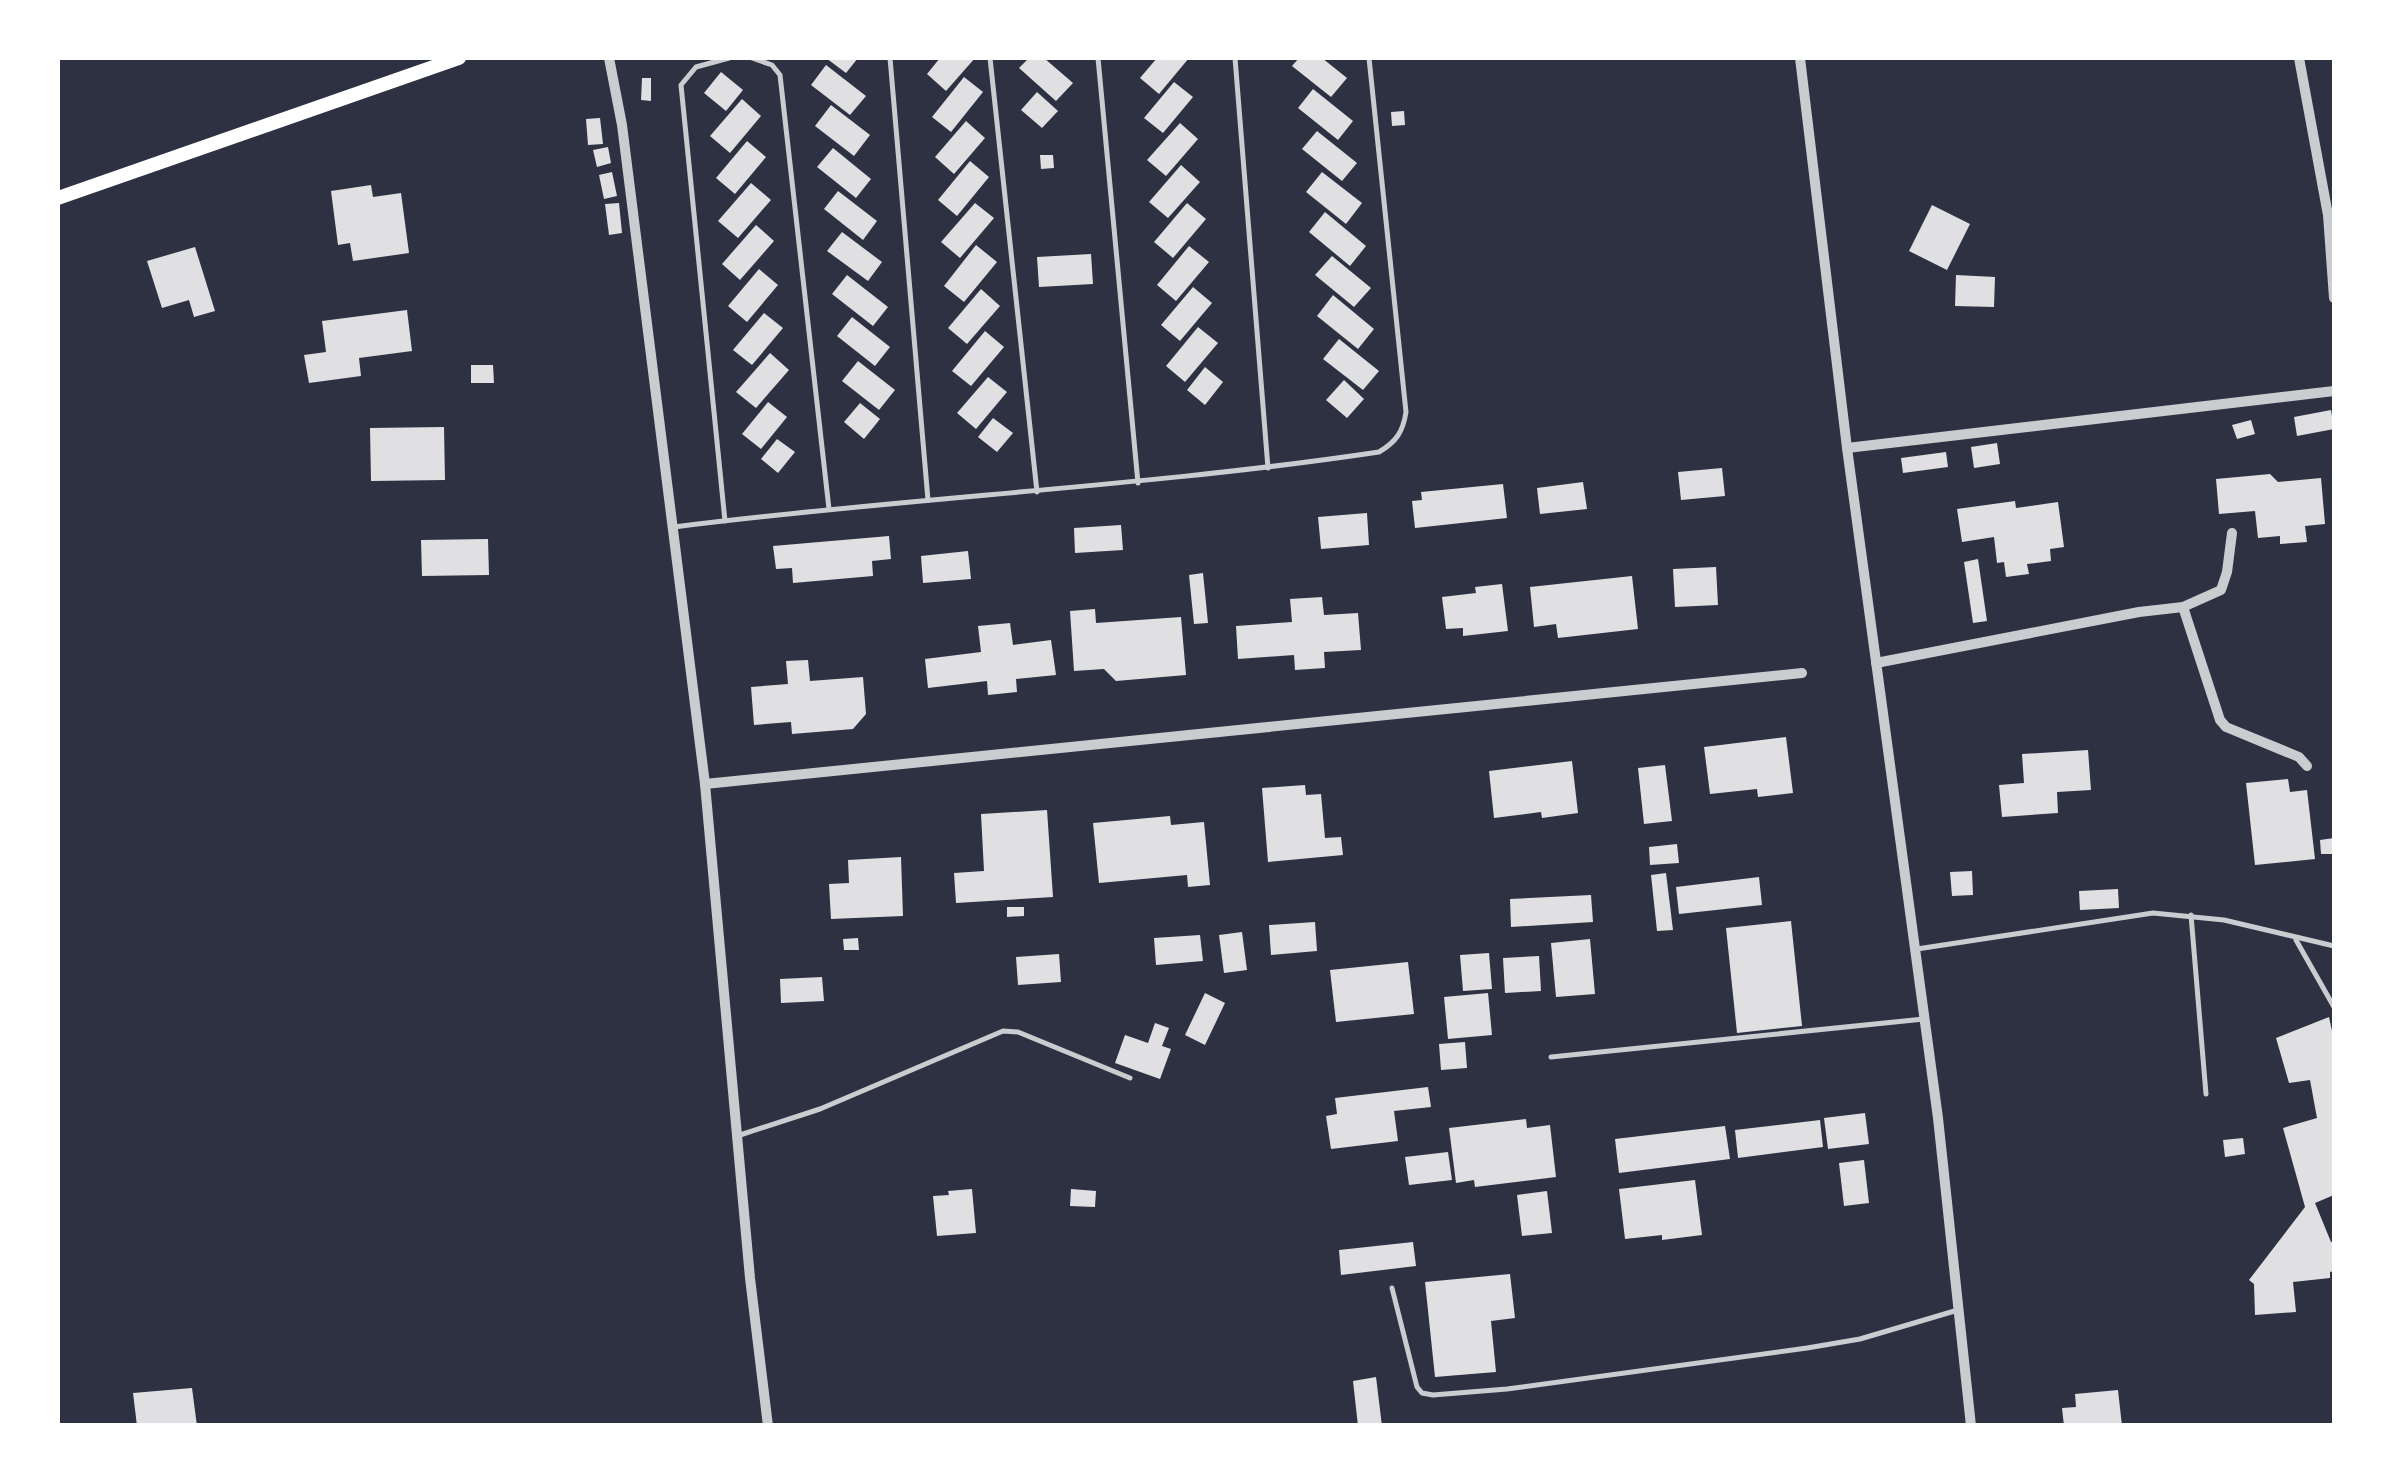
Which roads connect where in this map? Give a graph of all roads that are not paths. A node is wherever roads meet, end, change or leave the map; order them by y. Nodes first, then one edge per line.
1 (458, 58) edge
2 (609, 58) edge
3 (729, 58) edge
4 (752, 58) edge
5 (890, 58) edge
6 (990, 58) edge
7 (1098, 58) edge
8 (1235, 58) edge
9 (1369, 58) edge
10 (1800, 58) edge
11 (2299, 58) edge
12 (58, 198) edge
13 (2334, 298) edge
14 (2334, 391) edge
15 (1846, 448) junction
16 (1268, 469) junction
17 (1138, 483) junction
18 (1038, 492) junction
19 (928, 500) junction
20 (829, 509) junction
21 (725, 521) junction
22 (674, 528) junction
23 (2232, 533) dead end
24 (2183, 607) junction
25 (1876, 663) junction
26 (1802, 673) dead end
27 (2307, 766) dead end
28 (705, 784) junction
29 (2191, 915) junction
30 (2294, 938) junction
31 (2334, 946) edge
32 (1914, 950) junction
33 (2334, 1007) edge
34 (1924, 1020) junction
35 (1552, 1057) dead end
36 (1130, 1078) dead end
37 (2206, 1094) dead end
38 (737, 1136) junction
39 (1392, 1288) dead end
40 (1958, 1310) junction
41 (768, 1426) edge
42 (1971, 1426) edge

1 - 12 main road
2 - 22 street
3 - 21 lane
4 - 20 lane
5 - 19 lane
6 - 18 lane
7 - 17 lane
8 - 16 lane
9 - 16 lane
10 - 15 street
11 - 13 street
14 - 15 street
15 - 25 street
16 - 17 lane
17 - 18 lane
18 - 19 lane
19 - 20 lane
20 - 21 lane
21 - 22 lane
22 - 28 street
23 - 24 street
24 - 25 street
24 - 27 street
25 - 32 street
26 - 28 street
28 - 38 street
29 - 30 lane
29 - 32 lane
29 - 37 lane
30 - 31 lane
30 - 33 lane
32 - 34 street
34 - 35 lane
34 - 40 street
36 - 38 lane
38 - 41 street
39 - 40 lane
40 - 42 street

